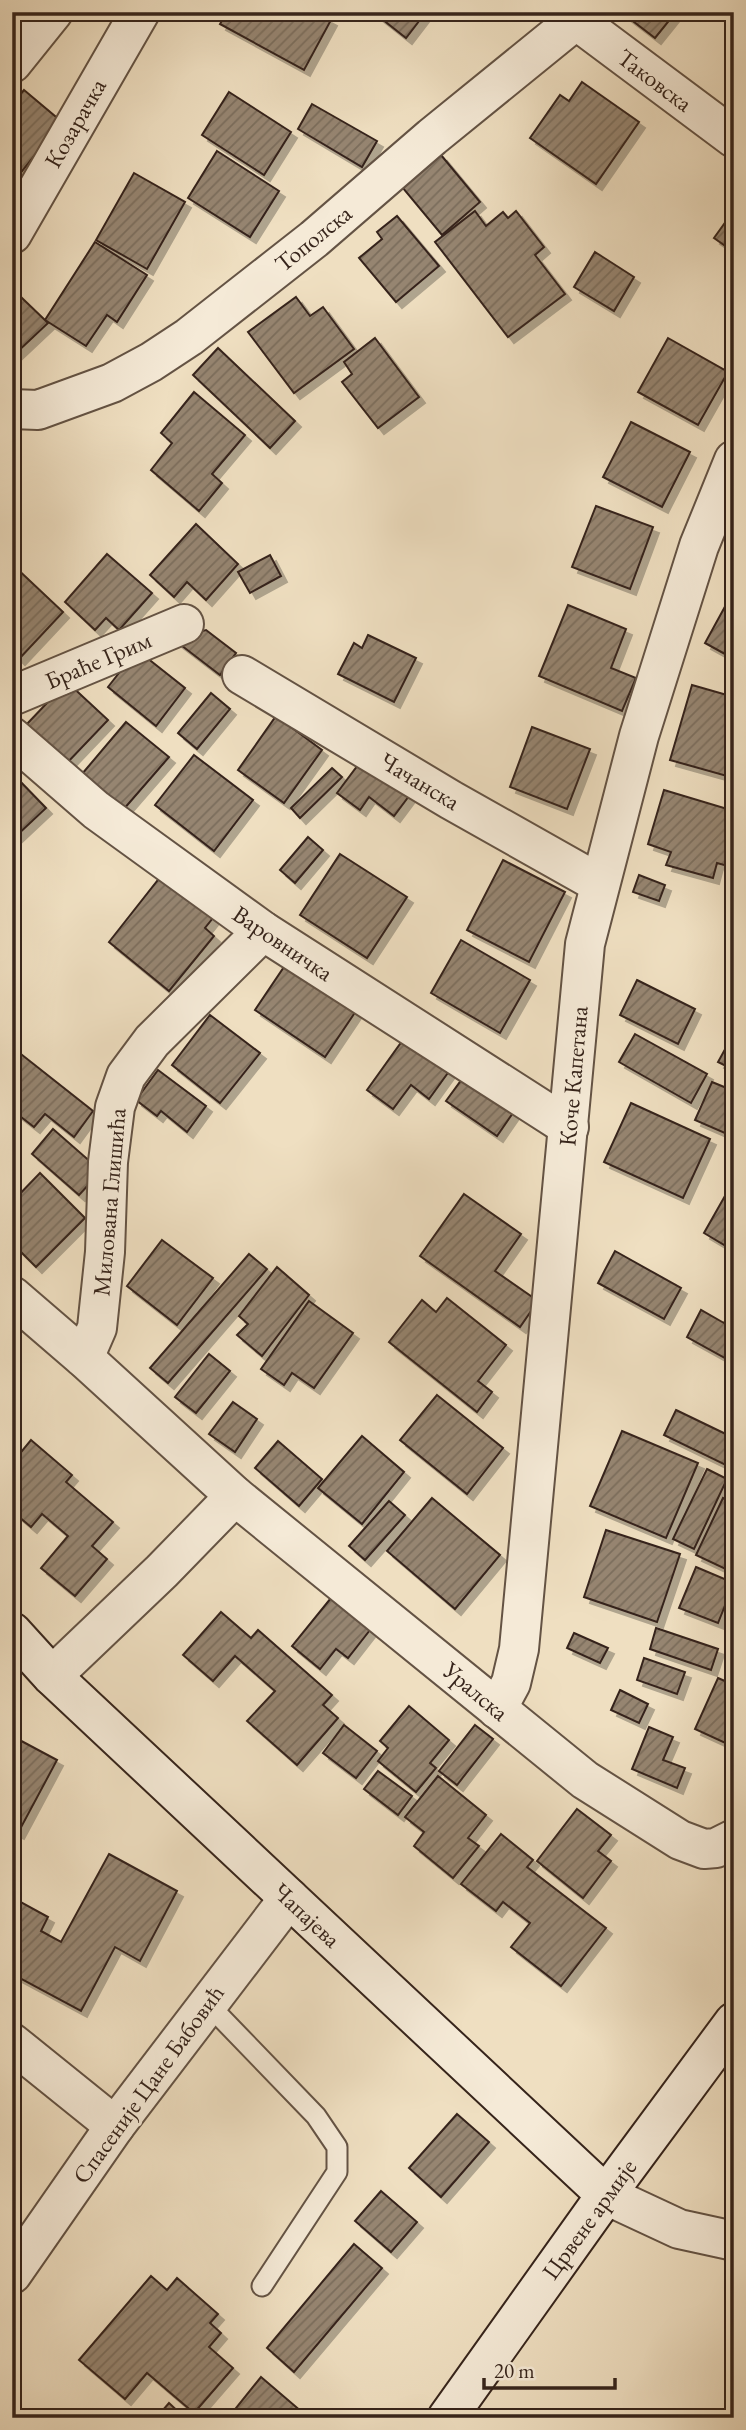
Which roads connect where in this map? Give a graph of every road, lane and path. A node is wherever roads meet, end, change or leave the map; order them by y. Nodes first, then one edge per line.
1 (52, 12) edge
2 (140, 12) edge
3 (579, 16) edge
4 (12, 63) edge
5 (734, 138) edge
6 (12, 234) edge
7 (12, 409) edge
8 (734, 460) edge
9 (184, 624) dead end
10 (242, 675) dead end
11 (12, 696) edge
12 (12, 737) edge
13 (600, 884) junction
14 (262, 931) junction
15 (569, 1127) junction
16 (12, 1296) edge
17 (84, 1358) junction
18 (235, 1496) junction
19 (12, 1632) edge
20 (52, 1676) junction
21 (497, 1709) junction
22 (734, 1839) edge
23 (289, 1898) junction
24 (207, 2003) junction
25 (734, 2022) edge
26 (12, 2043) edge
27 (115, 2126) junction
28 (606, 2195) junction
29 (734, 2241) edge
30 (12, 2274) edge
31 (262, 2286) dead end
32 (447, 2418) edge

1 - 4 street
2 - 6 street, Козарачка
3 - 5 street, Таковска
3 - 7 street, Тополска
8 - 13 street, Коче Капетана
9 - 11 street, Браће Грим
10 - 13 street, Чачанска
12 - 14 street, Варовничка
13 - 15 street, Коче Капетана
14 - 15 street, Варовничка
14 - 17 street, Милована Глишића
15 - 21 street, Коче Капетана
16 - 17 street, Уралска
17 - 18 street, Уралска
18 - 20 street
18 - 21 street, Уралска
19 - 20 street, Чапајева
20 - 23 street, Чапајева
21 - 22 street, Уралска
23 - 24 street, Спасеније Цане Бабовић
23 - 28 street, Чапајева
24 - 27 street, Спасеније Цане Бабовић
24 - 31 lane
25 - 28 street, Црвене армије
26 - 27 street
27 - 30 street, Спасеније Цане Бабовић
28 - 29 street, Чапајева
28 - 32 street, Црвене армије

